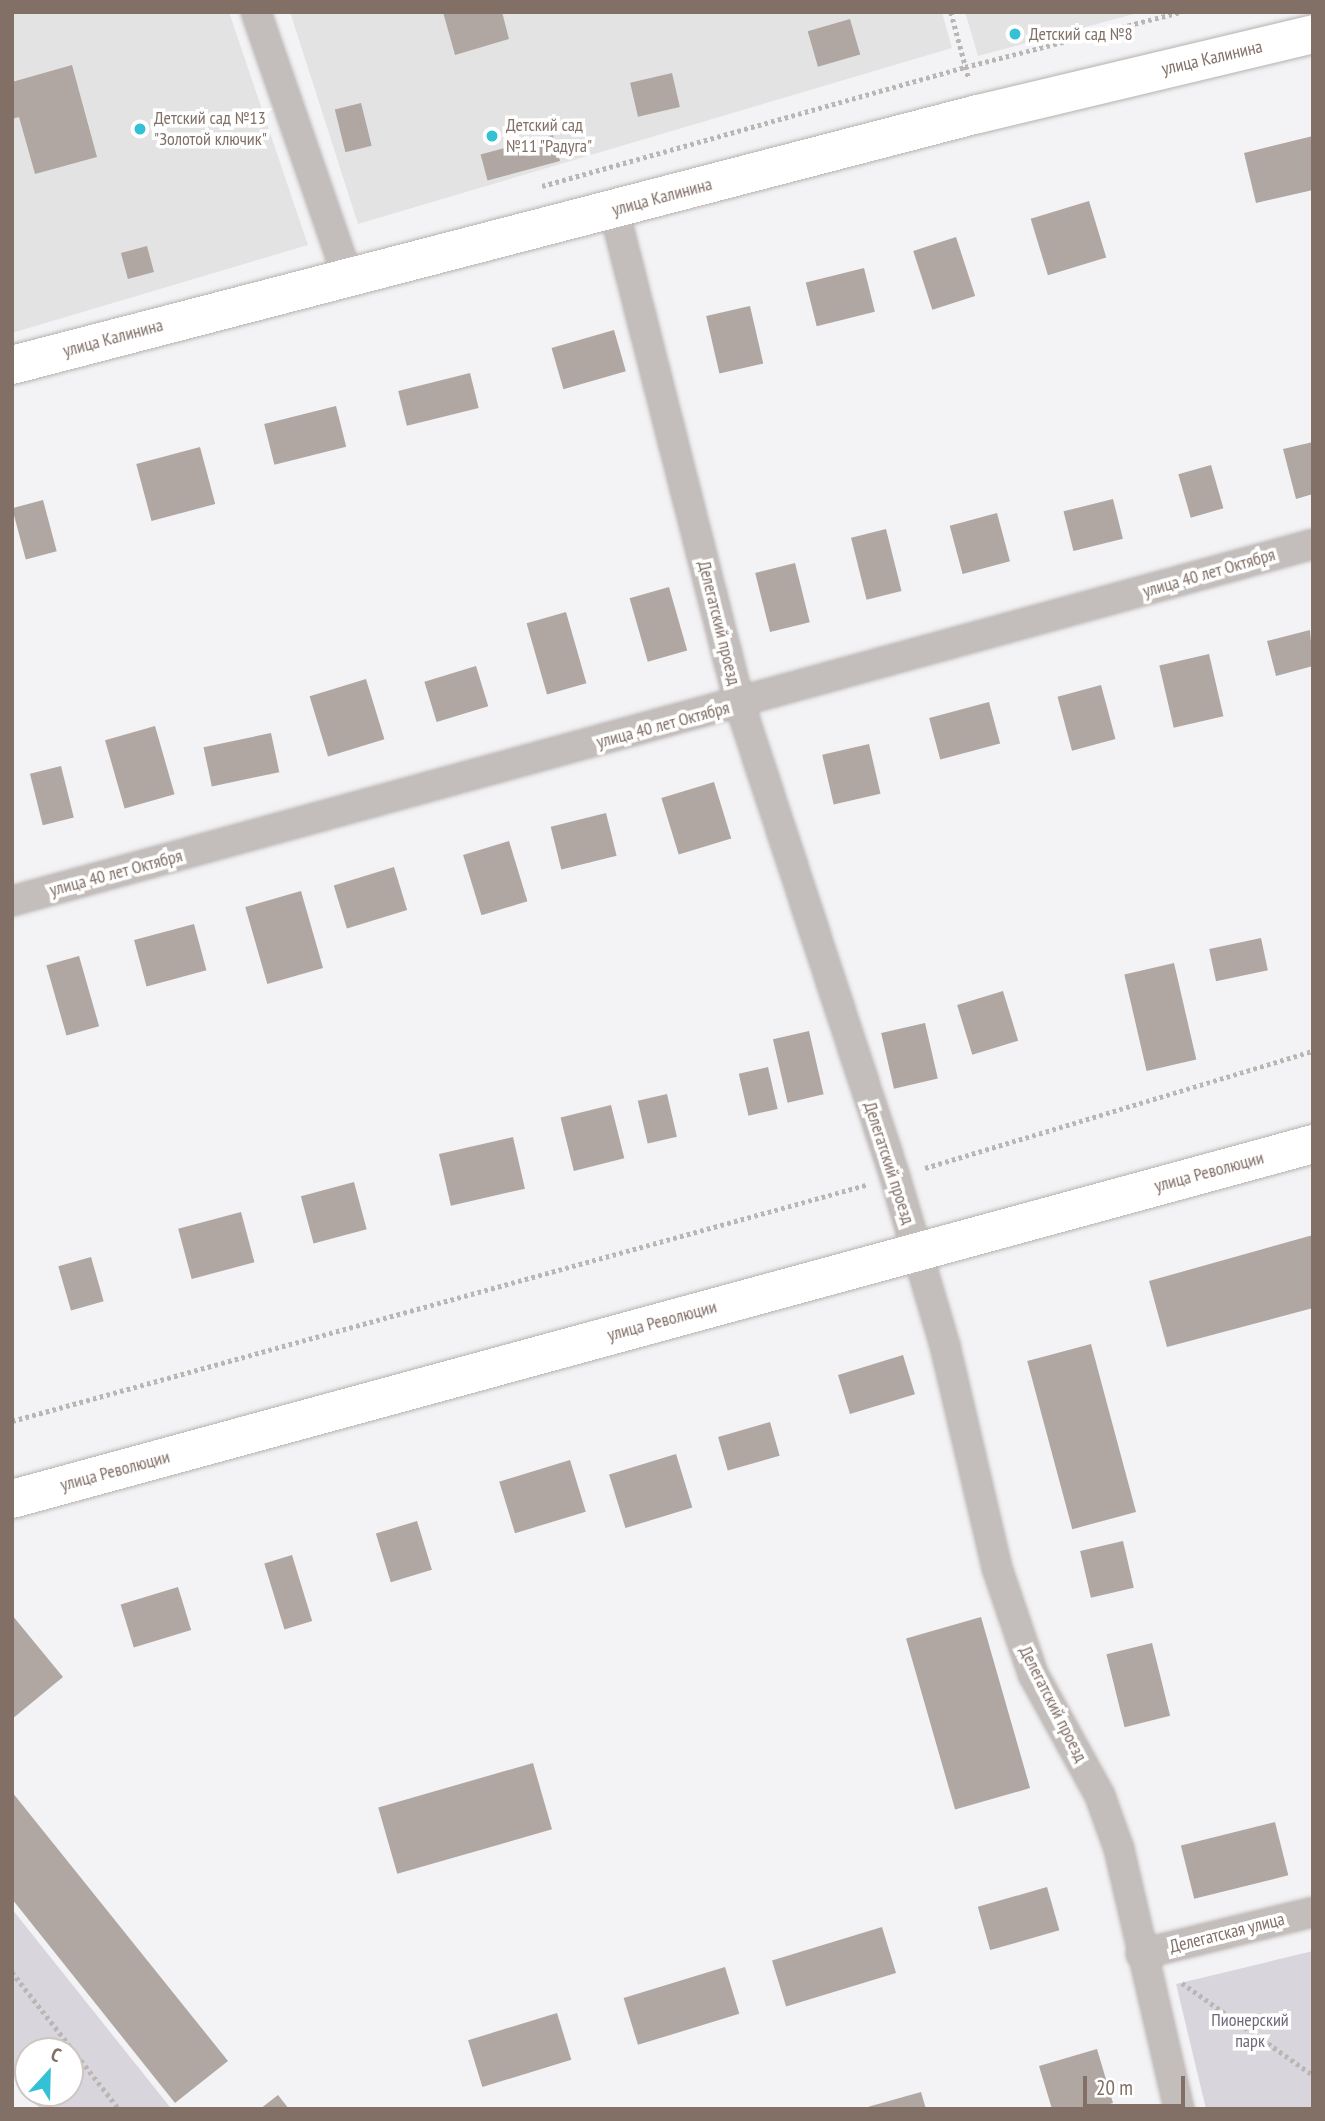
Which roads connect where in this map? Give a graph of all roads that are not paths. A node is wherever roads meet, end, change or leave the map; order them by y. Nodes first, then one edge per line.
1 (256, 12) edge
2 (1313, 34) edge
3 (614, 209) junction
4 (347, 275) junction
5 (12, 365) edge
6 (1313, 544) edge
7 (740, 705) junction
8 (12, 901) edge
9 (1313, 1144) edge
10 (917, 1251) junction
11 (12, 1499) edge
12 (1313, 1912) edge
13 (1141, 1954) junction
14 (1179, 2109) edge

1 - 4 street
2 - 3 street, улица Калинина
3 - 4 street, улица Калинина
3 - 7 street, Делегатский проезд
4 - 5 street, улица Калинина
6 - 7 street, улица 40 лет Октября
7 - 8 street, улица 40 лет Октября
7 - 10 street, Делегатский проезд
9 - 10 street, улица Революции
10 - 11 street, улица Революции
10 - 13 street, Делегатский проезд
12 - 13 street, Делегатская улица
13 - 14 street, Делегатский проезд

